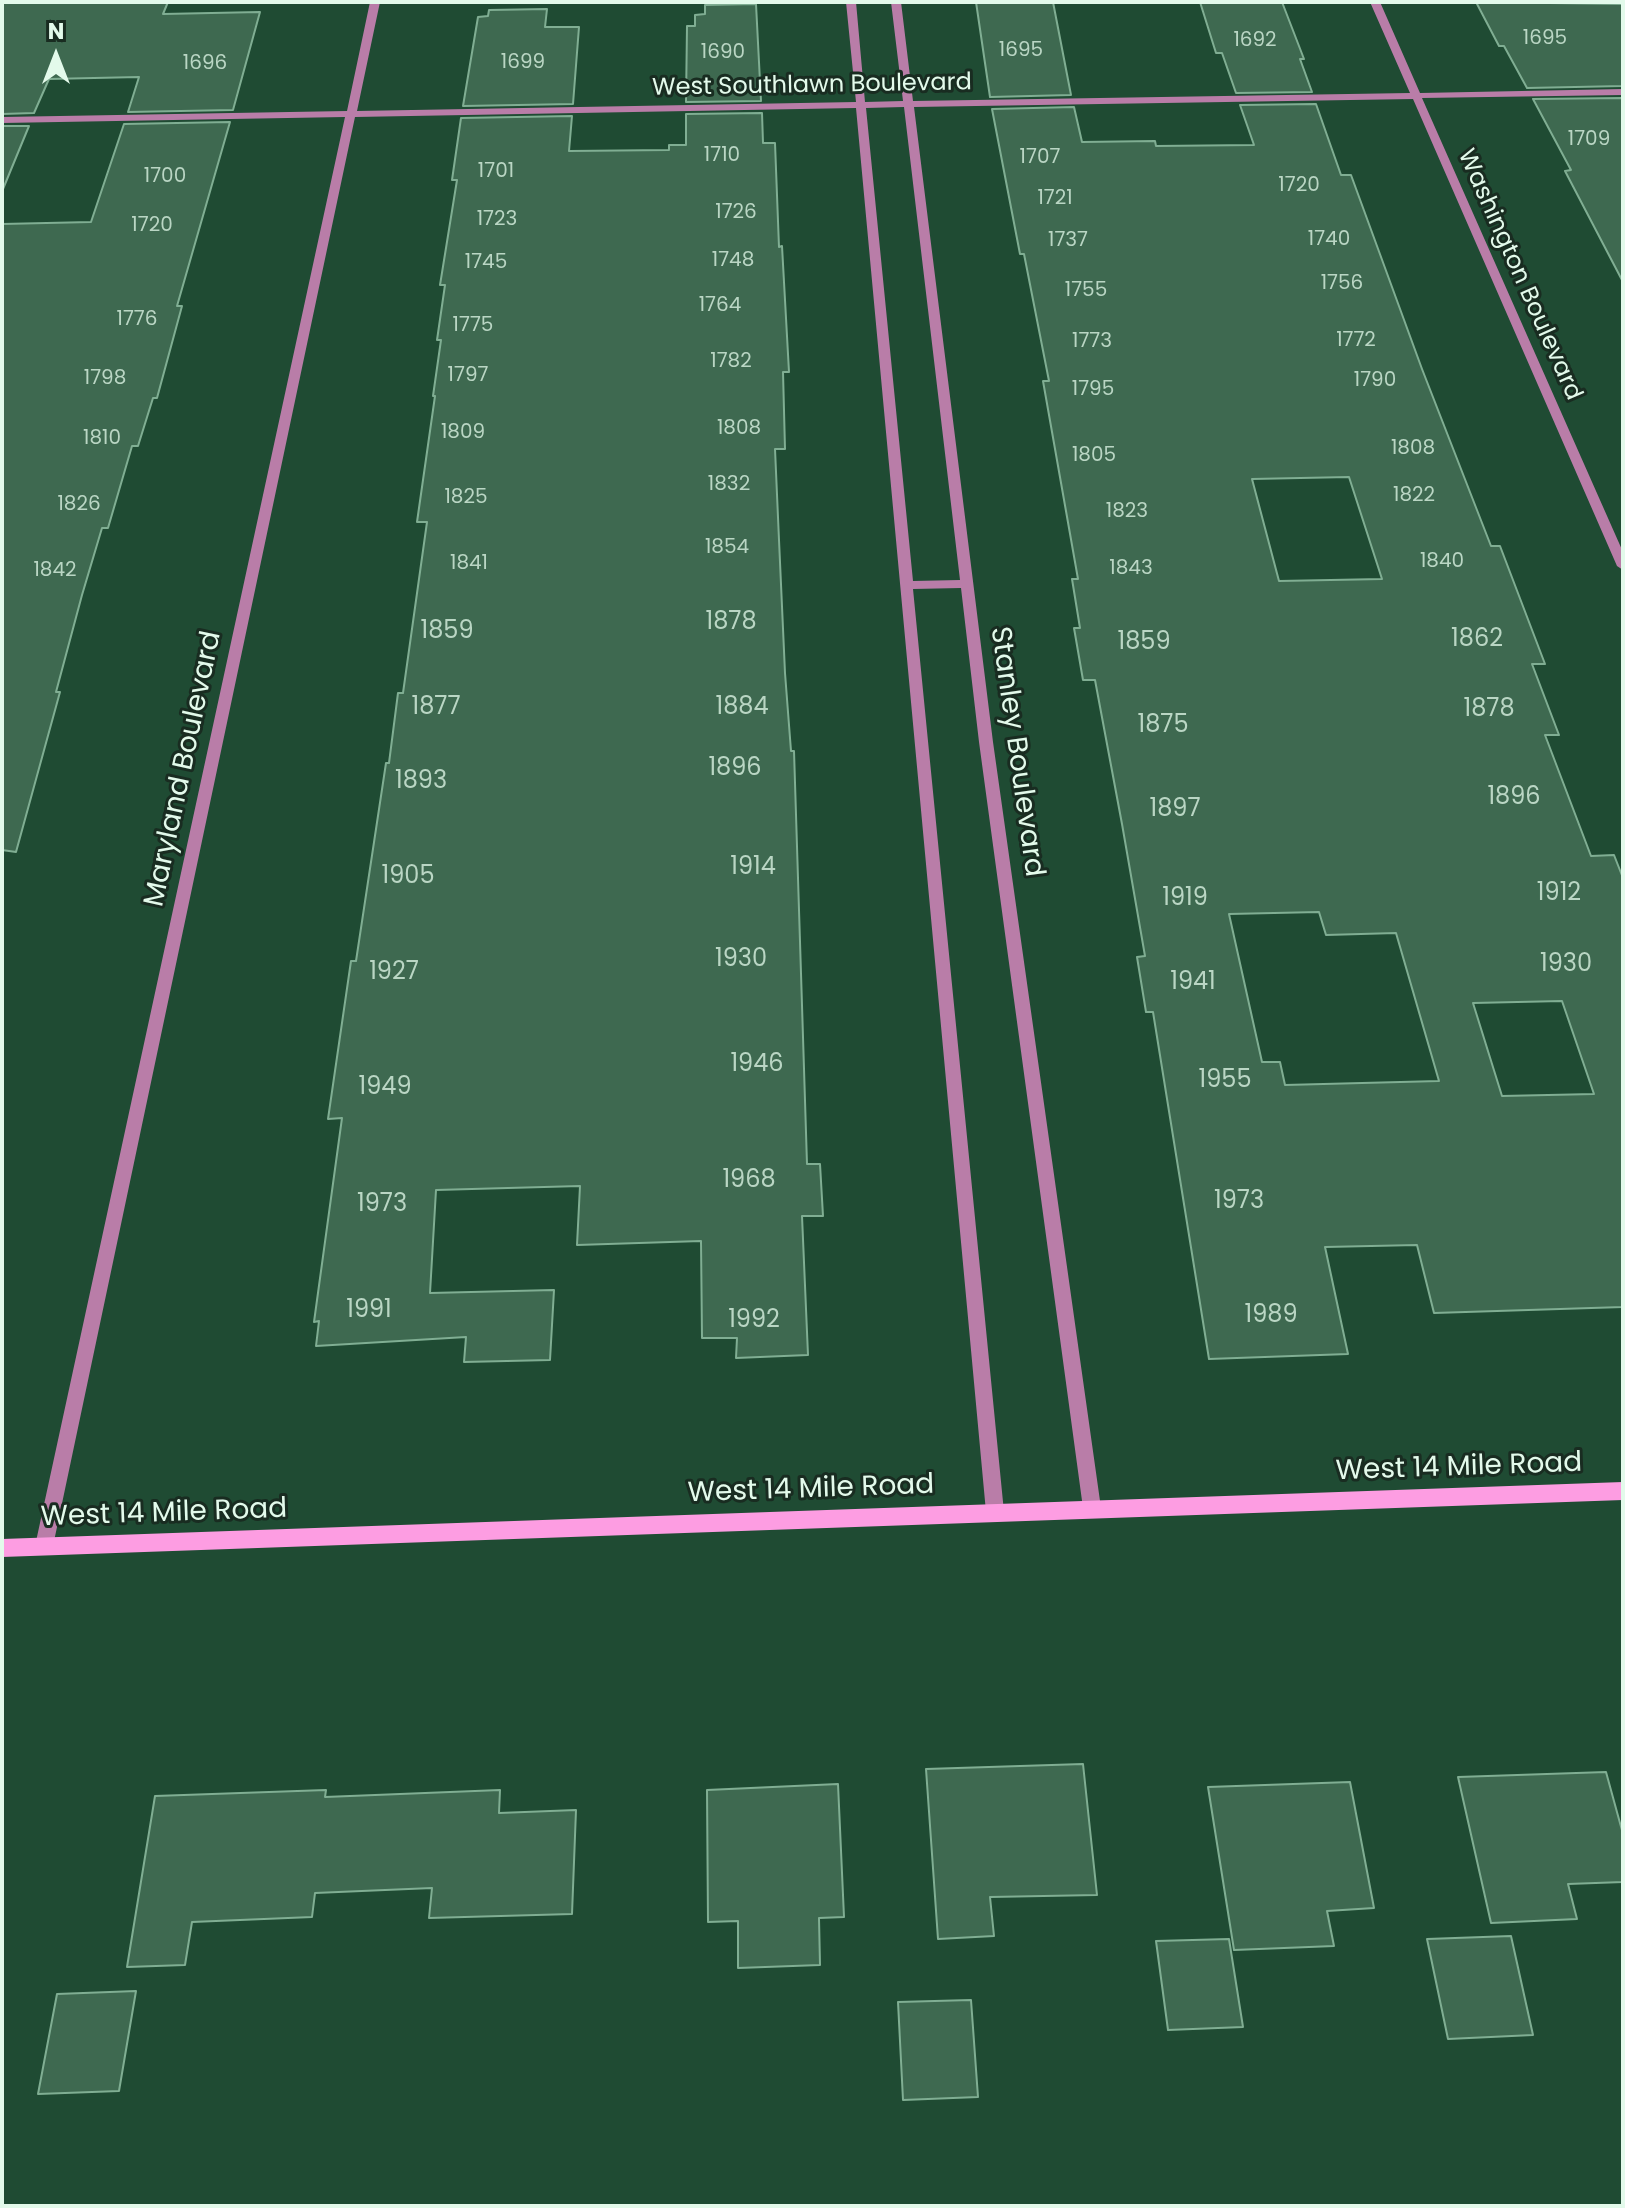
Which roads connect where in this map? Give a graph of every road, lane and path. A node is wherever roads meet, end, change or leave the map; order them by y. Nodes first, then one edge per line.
1 (375, 2) edge
2 (851, 2) edge
3 (896, 2) edge
4 (1375, 2) edge
5 (1623, 92) edge
6 (1416, 95) junction
7 (861, 105) junction
8 (909, 105) junction
9 (351, 113) junction
10 (2, 120) edge
11 (1623, 566) edge
12 (966, 584) junction
13 (906, 585) junction
14 (1623, 1491) edge
15 (1092, 1508) junction
16 (995, 1512) junction
17 (44, 1546) junction
18 (2, 1548) edge

1 - 9 street, Maryland Boulevard
2 - 7 street
3 - 8 street, Stanley Boulevard
4 - 6 street, Washington Boulevard
5 - 6 street, West Southlawn Boulevard
6 - 8 street, West Southlawn Boulevard
6 - 11 street, Washington Boulevard
7 - 8 street, West Southlawn Boulevard
7 - 9 street, West Southlawn Boulevard
7 - 13 street
8 - 12 street, Stanley Boulevard
9 - 10 street, West Southlawn Boulevard
9 - 17 street, Maryland Boulevard
12 - 13 street
12 - 15 street, Stanley Boulevard
13 - 16 street
14 - 15 main road, West 14 Mile Road
15 - 16 main road, West 14 Mile Road
16 - 17 main road, West 14 Mile Road
17 - 18 main road, West 14 Mile Road

